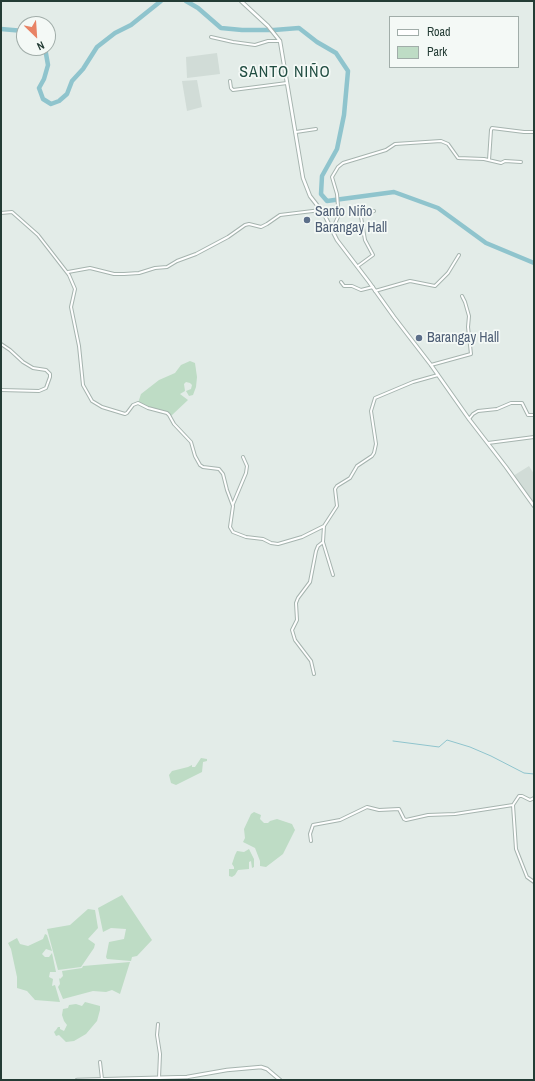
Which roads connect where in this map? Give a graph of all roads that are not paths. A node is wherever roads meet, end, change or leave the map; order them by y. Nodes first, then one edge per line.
1 (240, 1) edge
2 (212, 37) dead end
3 (280, 40) junction
4 (230, 81) dead end
5 (288, 83) junction
6 (316, 129) dead end
7 (296, 132) junction
8 (534, 132) edge
9 (489, 160) junction
10 (521, 162) dead end
11 (321, 210) junction
12 (374, 211) dead end
13 (1, 213) edge
14 (332, 230) junction
15 (459, 255) dead end
16 (358, 266) junction
17 (68, 272) junction
18 (341, 282) dead end
19 (373, 287) junction
20 (375, 291) junction
21 (462, 296) dead end
22 (1, 344) edge
23 (431, 365) junction
24 (438, 375) junction
25 (1, 390) edge
26 (534, 415) edge
27 (469, 419) junction
28 (534, 437) edge
29 (488, 443) junction
30 (243, 457) dead end
31 (233, 506) junction
32 (534, 506) edge
33 (324, 526) junction
34 (324, 542) junction
35 (333, 574) dead end
36 (314, 674) dead end
37 (534, 798) edge
38 (513, 805) junction
39 (311, 841) dead end
40 (534, 882) edge
41 (158, 1024) dead end
42 (100, 1062) dead end
43 (117, 1079) edge
44 (158, 1079) edge
45 (77, 1080) edge
46 (102, 1080) edge
47 (280, 1080) edge

1 - 3 street
2 - 3 street
3 - 5 street
4 - 5 street
5 - 7 street
6 - 7 street
7 - 11 street
8 - 9 street
9 - 10 street
9 - 14 street
11 - 14 street
11 - 17 street
12 - 16 street
13 - 17 street
14 - 16 street
15 - 20 street
16 - 19 street
17 - 31 street
18 - 19 street
19 - 20 street
20 - 23 street
21 - 23 street
22 - 25 street
23 - 24 street
24 - 27 street
24 - 33 street
26 - 27 street
27 - 29 street
28 - 29 street
29 - 32 street
30 - 31 street
31 - 33 street
33 - 34 street
34 - 35 street
34 - 36 street
37 - 38 street
38 - 39 street
38 - 40 street
41 - 44 street
42 - 46 street
43 - 44 street
43 - 46 street
44 - 47 street
45 - 46 street

